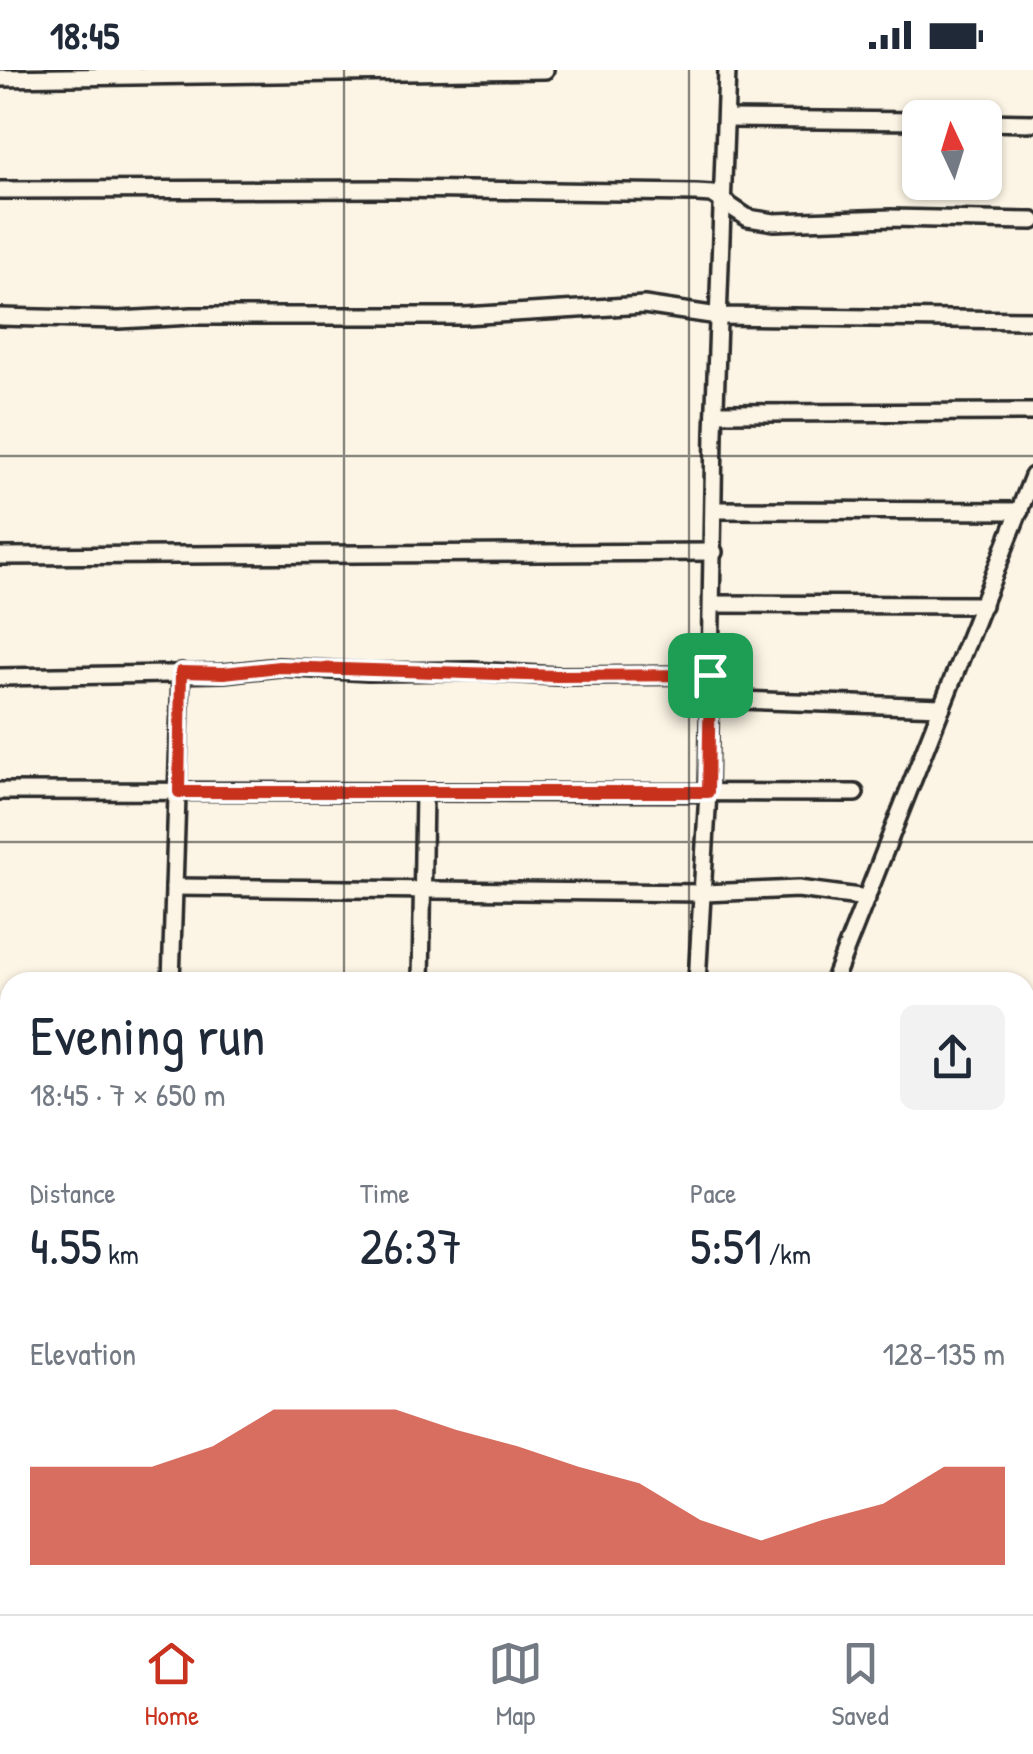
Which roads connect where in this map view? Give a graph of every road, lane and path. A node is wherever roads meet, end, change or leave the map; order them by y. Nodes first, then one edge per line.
1 (545, 70) edge
2 (727, 70) edge
3 (0, 78) edge
4 (728, 119) junction
5 (902, 122) edge
6 (1002, 122) edge
7 (1033, 123) edge
8 (0, 190) edge
9 (721, 200) junction
10 (1033, 221) edge
11 (718, 316) junction
12 (0, 318) edge
13 (1033, 320) edge
14 (1033, 412) edge
15 (715, 413) junction
16 (1033, 476) edge
17 (714, 510) junction
18 (1020, 511) junction
19 (714, 552) junction
20 (0, 556) edge
21 (712, 604) junction
22 (984, 604) junction
23 (181, 672) junction
24 (710, 675) junction
25 (0, 677) edge
26 (710, 699) junction
27 (942, 707) junction
28 (0, 792) edge
29 (179, 792) junction
30 (424, 792) junction
31 (708, 792) junction
32 (855, 793) dead end
33 (174, 887) junction
34 (422, 890) junction
35 (704, 893) junction
36 (868, 898) junction
37 (171, 972) edge
38 (421, 972) edge
39 (699, 972) edge
40 (837, 972) edge

1 - 3 street
2 - 4 street
4 - 5 street
4 - 9 street
6 - 7 street
8 - 9 street
9 - 10 street
9 - 11 street
11 - 12 street
11 - 13 street
11 - 15 street
14 - 15 street
15 - 17 street
16 - 18 street
17 - 18 street
17 - 19 street
18 - 22 street
19 - 20 street
19 - 21 street
21 - 22 street
21 - 24 street
22 - 27 street
23 - 24 street
23 - 25 street
23 - 29 street
24 - 26 street
26 - 27 street
26 - 31 street
27 - 36 street
28 - 29 street
29 - 30 street
29 - 33 street
30 - 31 street
30 - 34 street
31 - 32 street
31 - 35 street
33 - 34 street
33 - 37 street
34 - 35 street
34 - 38 street
35 - 36 street
35 - 39 street
36 - 40 street

